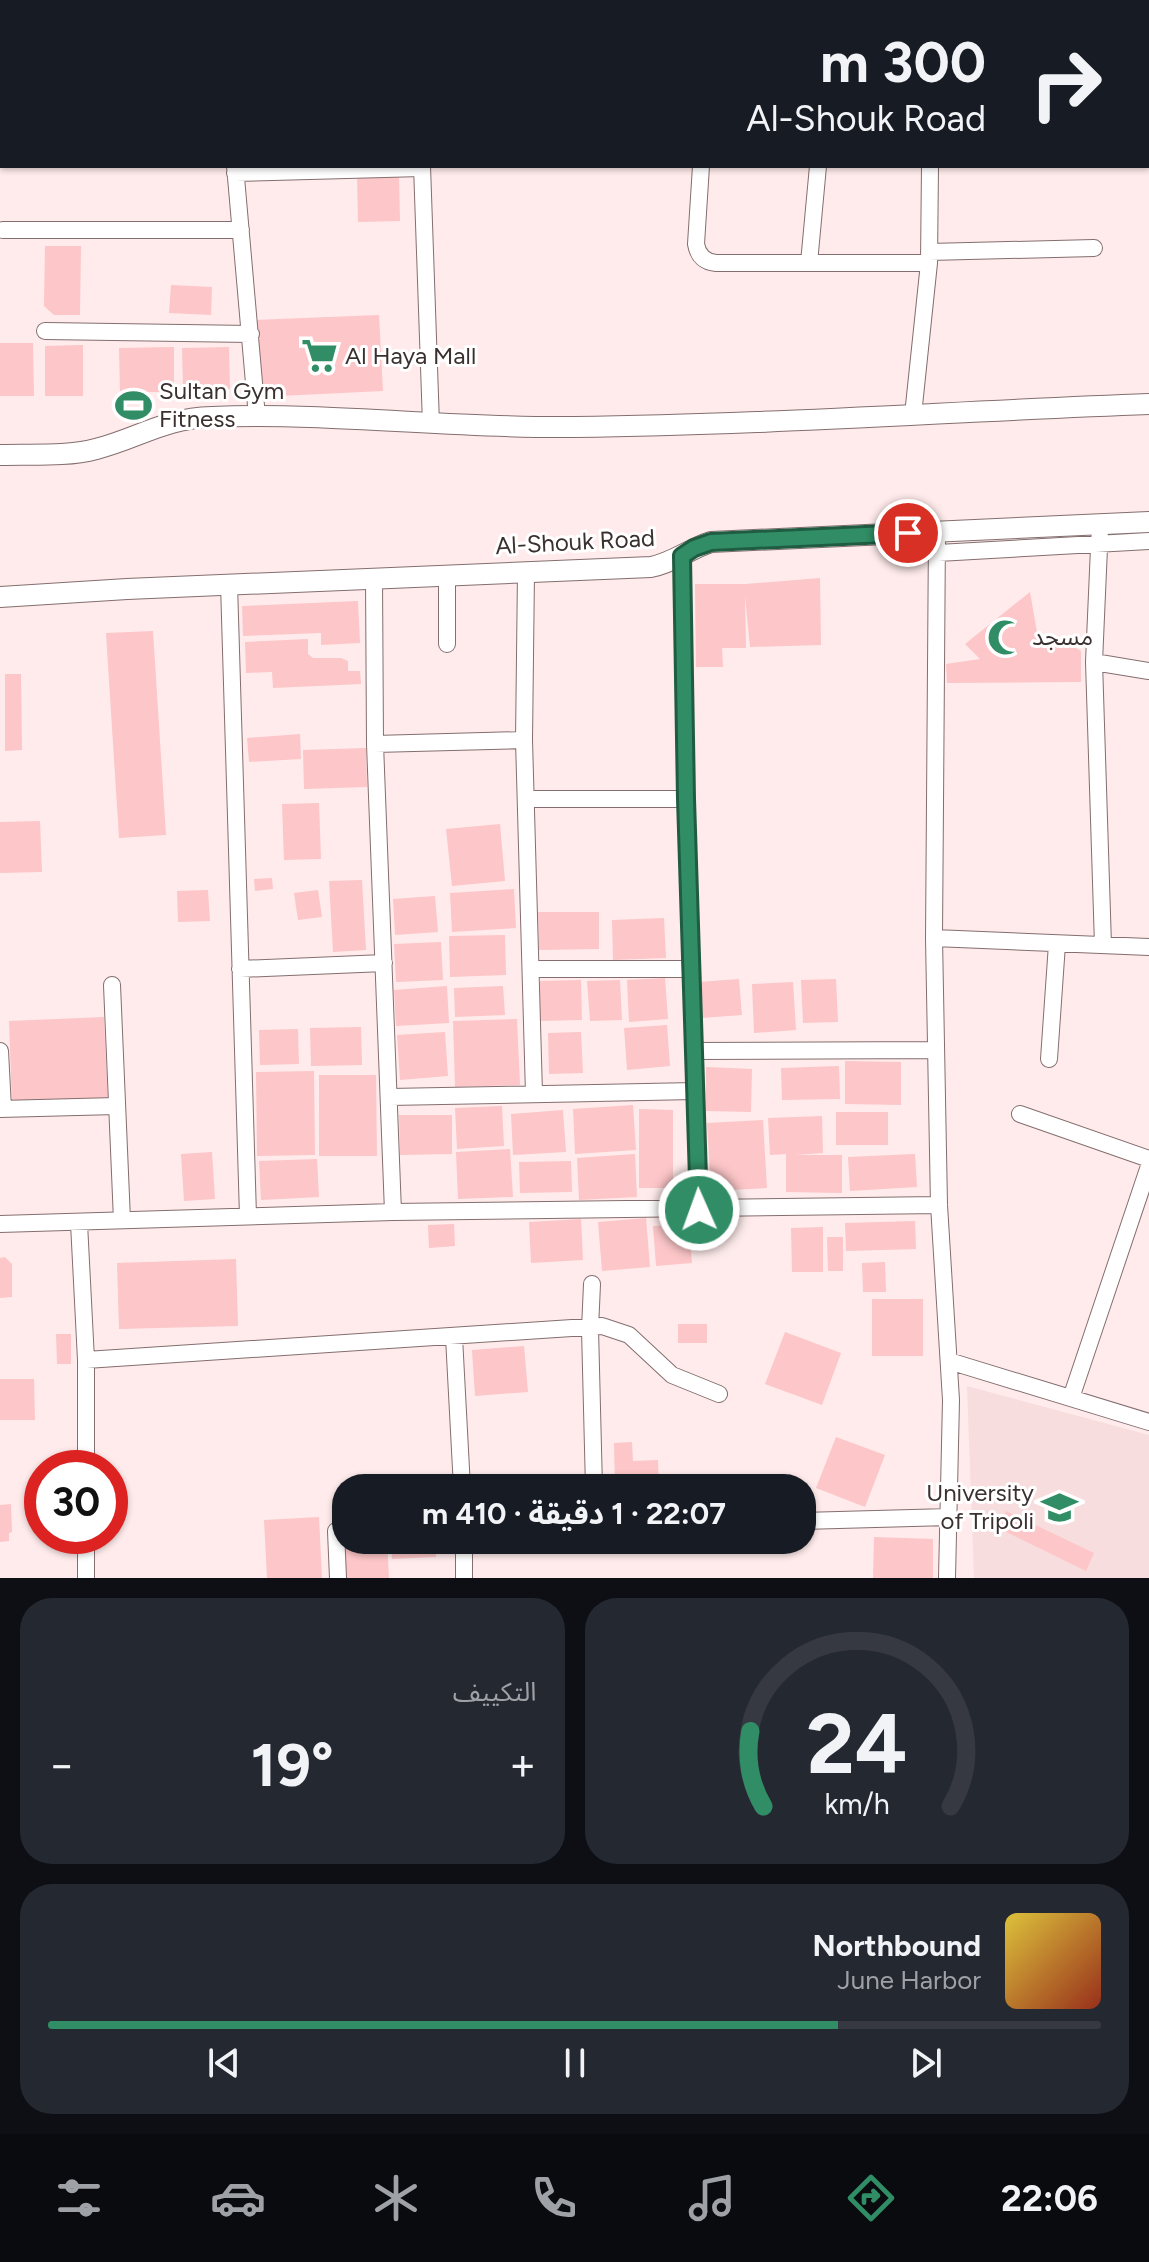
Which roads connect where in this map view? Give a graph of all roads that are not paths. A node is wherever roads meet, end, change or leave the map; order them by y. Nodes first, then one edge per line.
1 (328, 168) edge
2 (422, 168) edge
3 (701, 168) edge
4 (818, 168) edge
5 (930, 168) edge
6 (235, 169) edge
7 (3, 230) dead end
8 (241, 230) junction
9 (1094, 248) dead end
10 (929, 257) junction
11 (809, 263) junction
12 (45, 331) dead end
13 (251, 334) junction
14 (1149, 404) edge
15 (913, 415) junction
16 (257, 417) junction
17 (431, 424) junction
18 (0, 455) edge
19 (1149, 522) edge
20 (1100, 534) junction
21 (1149, 541) edge
22 (938, 542) junction
23 (682, 556) junction
24 (526, 572) junction
25 (447, 575) junction
26 (374, 578) junction
27 (229, 584) junction
28 (0, 597) edge
29 (447, 644) dead end
30 (1094, 662) junction
31 (1149, 671) edge
32 (524, 740) junction
33 (375, 744) junction
34 (526, 799) junction
35 (686, 799) junction
36 (934, 938) junction
37 (1057, 944) junction
38 (1103, 945) junction
39 (1149, 947) edge
40 (384, 963) junction
41 (240, 969) junction
42 (531, 969) junction
43 (692, 969) junction
44 (112, 985) dead end
45 (936, 1050) junction
46 (0, 1051) edge
47 (694, 1051) junction
48 (1049, 1059) dead end
49 (695, 1091) junction
50 (534, 1094) junction
51 (389, 1097) junction
52 (116, 1106) junction
53 (1, 1109) edge
54 (1020, 1114) dead end
55 (1149, 1159) edge
56 (1149, 1166) edge
57 (939, 1205) junction
58 (1142, 1206) edge
59 (699, 1210) junction
60 (393, 1212) junction
61 (248, 1216) junction
62 (122, 1220) junction
63 (79, 1223) junction
64 (0, 1224) edge
65 (592, 1284) dead end
66 (590, 1329) junction
67 (454, 1337) junction
68 (86, 1360) junction
69 (949, 1361) junction
70 (719, 1394) dead end
71 (1071, 1398) junction
72 (1149, 1422) edge
73 (86, 1450) edge
74 (461, 1474) edge
75 (594, 1474) edge
76 (949, 1517) junction
77 (816, 1521) edge
78 (86, 1554) edge
79 (337, 1554) edge
80 (464, 1554) edge
81 (86, 1578) edge
82 (338, 1578) edge
83 (464, 1578) edge
84 (947, 1578) edge

1 - 6 street
2 - 17 street
3 - 11 street
4 - 11 street
5 - 10 street
6 - 8 street
7 - 8 street
8 - 13 street
9 - 10 street
10 - 11 street
10 - 15 street
12 - 13 street
13 - 16 street
14 - 15 main road
15 - 17 main road
16 - 17 main road
16 - 18 main road
19 - 20 main road, Al-Shouk Road
20 - 21 street
20 - 22 main road, Al-Shouk Road
20 - 30 street
22 - 23 main road, Al-Shouk Road
22 - 36 street
23 - 24 main road, Al-Shouk Road
23 - 35 street
24 - 25 main road, Al-Shouk Road
24 - 32 street
25 - 26 main road, Al-Shouk Road
25 - 29 street
26 - 27 main road, Al-Shouk Road
26 - 33 street
27 - 28 main road, Al-Shouk Road
27 - 41 street
30 - 31 street
30 - 38 street
32 - 33 street
32 - 34 street
33 - 40 street
34 - 35 street
34 - 42 street
35 - 43 street
36 - 37 street
36 - 45 street
37 - 38 street
37 - 48 street
38 - 39 street
40 - 41 street
40 - 51 street
41 - 61 street
42 - 43 street
42 - 50 street
43 - 47 street
44 - 52 street
45 - 47 street
45 - 57 street
46 - 53 street
47 - 49 street
49 - 50 street
49 - 59 street
50 - 51 street
51 - 60 street
52 - 53 street
52 - 62 street
54 - 55 street
56 - 58 street
57 - 59 street
57 - 69 street
58 - 71 street
59 - 60 street
60 - 61 street
61 - 62 street
62 - 63 street
63 - 64 street
63 - 68 street
65 - 66 street
66 - 67 street
66 - 70 street
66 - 75 street
67 - 68 street
67 - 74 street
68 - 73 street
69 - 71 street
69 - 76 street
71 - 72 street
76 - 77 street
76 - 84 street
78 - 81 street
79 - 82 street
80 - 83 street

